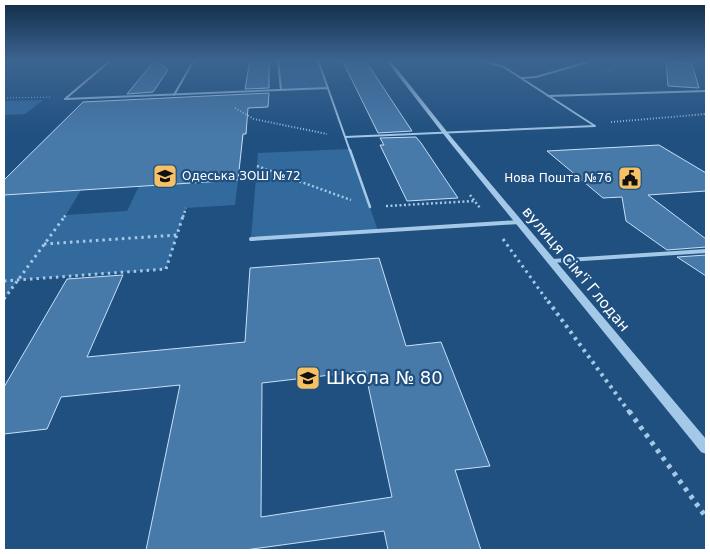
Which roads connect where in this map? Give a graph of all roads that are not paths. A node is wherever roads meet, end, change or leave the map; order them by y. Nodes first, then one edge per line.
1 (80, 86) edge
2 (179, 86) edge
3 (281, 86) edge
4 (409, 86) edge
5 (532, 86) edge
6 (328, 88) joint
7 (281, 90) junction
8 (706, 91) edge
9 (174, 95) junction
10 (548, 96) junction
11 (446, 133) junction
12 (346, 137) junction
13 (370, 207) road end
14 (519, 222) junction
15 (251, 238) dead end
16 (706, 252) edge
17 (552, 262) junction
18 (706, 448) edge

1 - 9 lane
2 - 9 lane
3 - 7 lane
4 - 11 street, вулиця Сім'ї Глодан
5 - 10 lane
6 - 7 lane
6 - 12 lane
7 - 9 lane
8 - 10 lane
10 - 11 lane
11 - 12 lane
11 - 14 street, вулиця Сім'ї Глодан
12 - 13 lane
14 - 15 lane
14 - 17 street, вулиця Сім'ї Глодан
16 - 17 lane
17 - 18 street, вулиця Сім'ї Глодан

